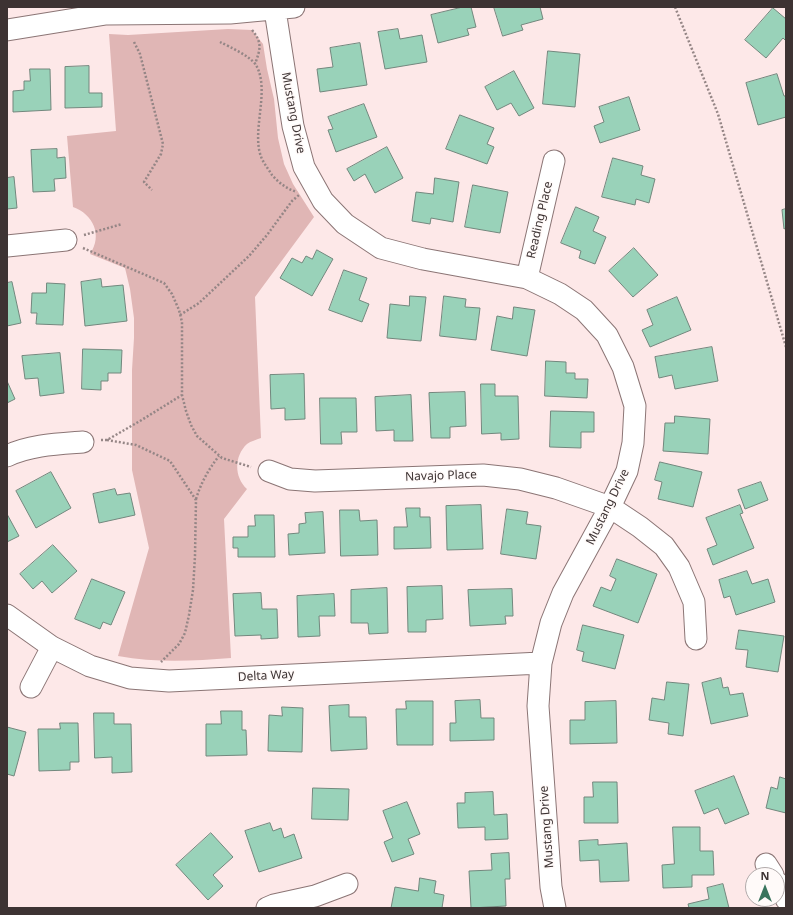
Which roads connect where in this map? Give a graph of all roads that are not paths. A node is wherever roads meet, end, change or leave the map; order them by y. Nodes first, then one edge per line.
1 (66, 7) edge
2 (285, 8) edge
3 (106, 14) junction
4 (7, 30) edge
5 (554, 161) dead end
6 (66, 240) road end
7 (7, 246) edge
8 (527, 278) junction
9 (83, 442) road end
10 (7, 456) edge
11 (269, 471) road end
12 (610, 507) junction
13 (7, 615) edge
14 (696, 639) dead end
15 (52, 647) junction
16 (540, 663) junction
17 (31, 687) dead end
18 (347, 884) dead end
19 (267, 908) edge
20 (555, 908) edge

1 - 3 street
2 - 3 street
2 - 8 street, Mustang Drive
3 - 4 street
5 - 8 street, Reading Place
6 - 7 street
8 - 12 street, Mustang Drive
9 - 10 street
11 - 12 street, Navajo Place
12 - 14 street, Navajo Place
12 - 16 street, Mustang Drive
13 - 15 street, Delta Way
15 - 16 street, Delta Way
15 - 17 street
16 - 20 street, Mustang Drive
18 - 19 street

